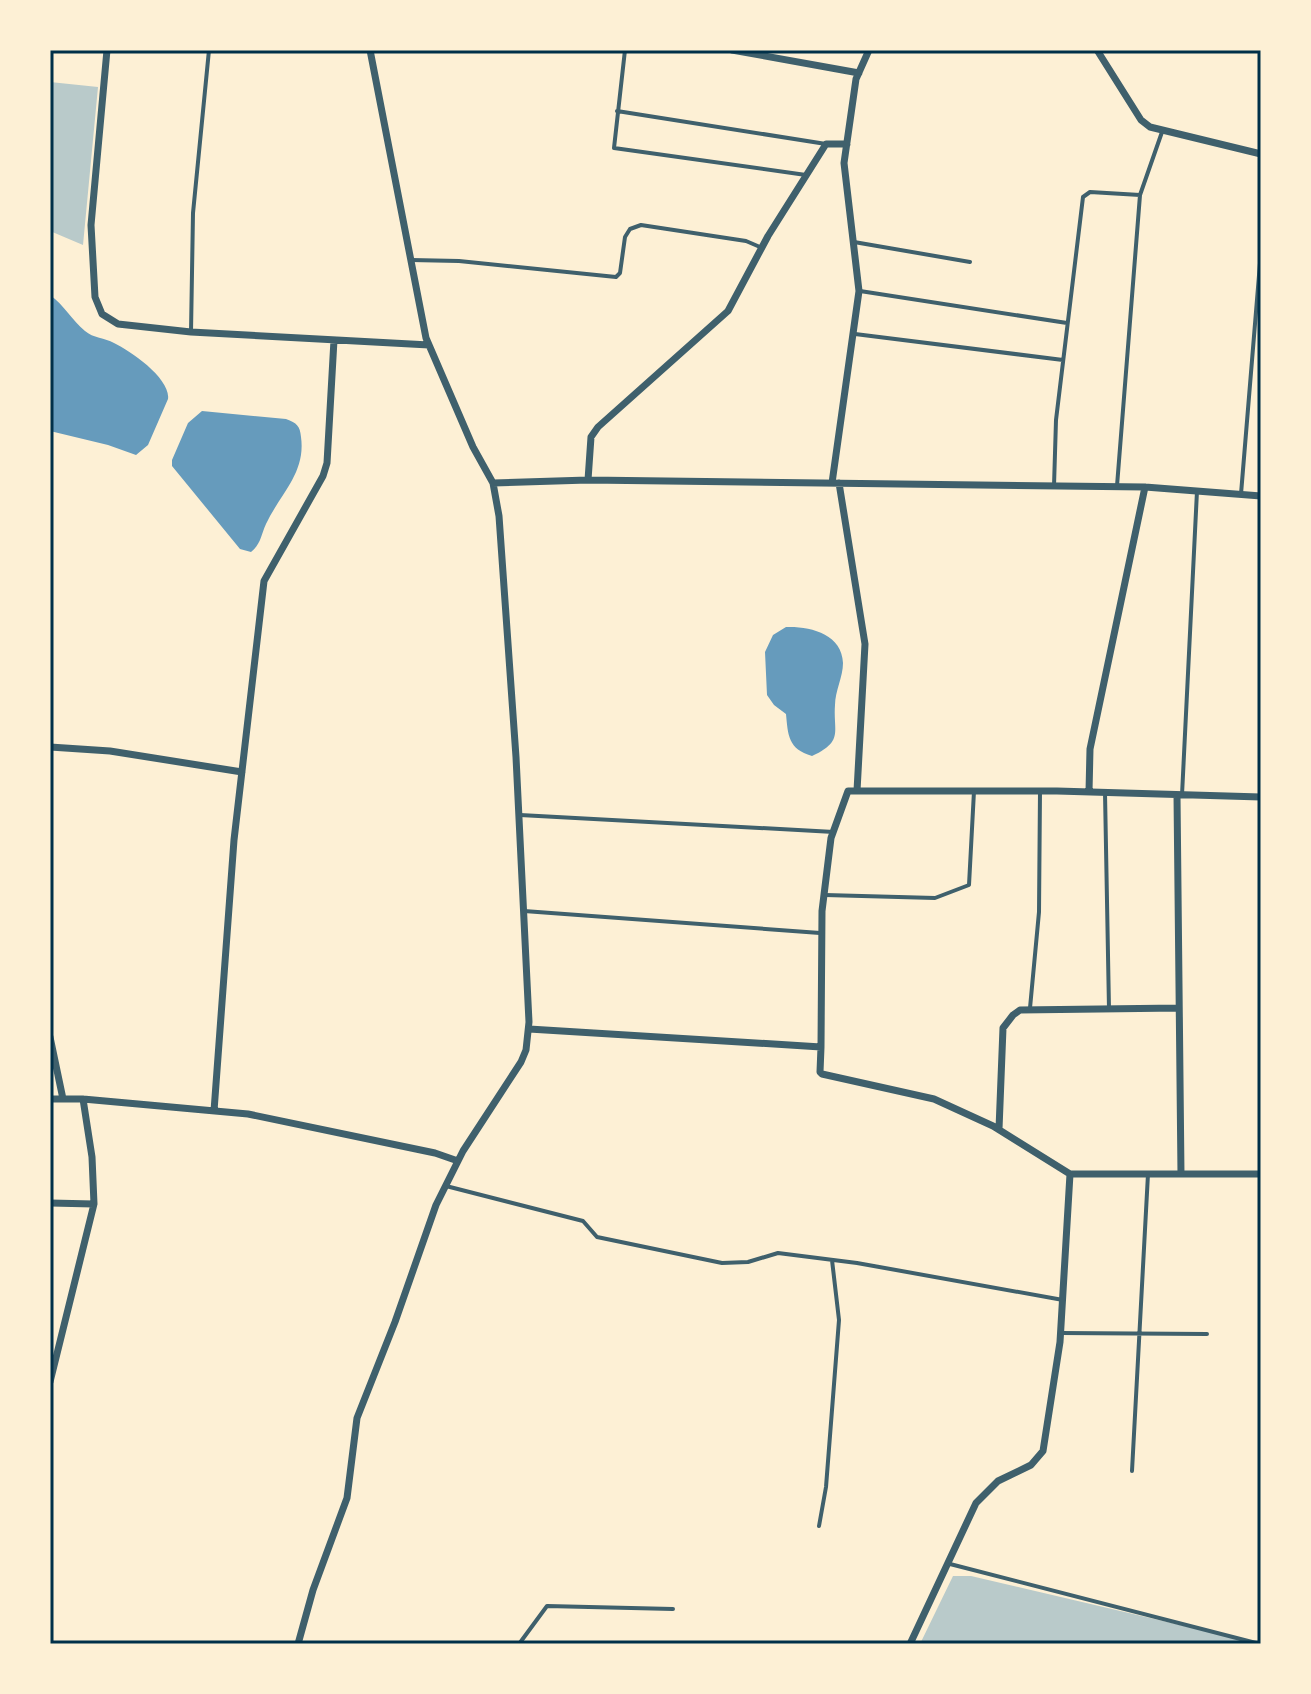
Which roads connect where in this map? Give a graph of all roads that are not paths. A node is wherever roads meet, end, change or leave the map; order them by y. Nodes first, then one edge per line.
1 (107, 50) edge
2 (209, 50) edge
3 (370, 50) edge
4 (625, 50) edge
5 (732, 50) edge
6 (869, 50) edge
7 (1099, 51) edge
8 (770, 53) edge
9 (859, 73) junction
10 (617, 111) junction
11 (1162, 132) junction
12 (826, 144) junction
13 (847, 144) junction
14 (1261, 154) edge
15 (806, 175) junction
16 (1140, 195) junction
17 (853, 241) junction
18 (762, 248) junction
19 (1261, 251) edge
20 (410, 260) junction
21 (970, 262) dead end
22 (859, 291) junction
23 (1067, 323) junction
24 (191, 332) junction
25 (853, 333) junction
26 (334, 340) junction
27 (429, 345) junction
28 (1063, 360) junction
29 (588, 480) junction
30 (493, 483) junction
31 (836, 483) junction
32 (1054, 486) junction
33 (1117, 486) junction
34 (1145, 487) junction
35 (1197, 491) junction
36 (1241, 494) junction
37 (1261, 496) edge
38 (50, 747) edge
39 (242, 772) junction
40 (857, 791) junction
41 (974, 791) junction
42 (1040, 791) junction
43 (1089, 792) junction
44 (1105, 793) junction
45 (1179, 795) junction
46 (1261, 797) edge
47 (519, 815) junction
48 (834, 832) junction
49 (824, 895) junction
50 (524, 911) junction
51 (823, 933) junction
52 (1179, 1008) junction
53 (1109, 1009) junction
54 (1030, 1010) junction
55 (529, 1029) junction
56 (50, 1037) edge
57 (821, 1047) junction
58 (51, 1048) edge
59 (50, 1099) edge
60 (63, 1099) junction
61 (83, 1099) junction
62 (214, 1111) junction
63 (999, 1129) junction
64 (458, 1161) junction
65 (1070, 1174) junction
66 (1148, 1174) junction
67 (1181, 1174) junction
68 (1261, 1174) edge
69 (446, 1186) junction
70 (50, 1203) edge
71 (94, 1204) junction
72 (832, 1260) junction
73 (1063, 1300) junction
74 (1061, 1333) junction
75 (1139, 1333) junction
76 (1207, 1334) dead end
77 (50, 1382) edge
78 (1132, 1471) dead end
79 (819, 1526) dead end
80 (947, 1563) junction
81 (673, 1609) dead end
82 (1256, 1643) edge
83 (298, 1644) edge
84 (519, 1644) edge
85 (910, 1644) edge

1 - 24 street
2 - 24 lane
3 - 20 street
4 - 10 lane
5 - 8 street
6 - 9 street
7 - 11 street
8 - 9 street
9 - 13 street
10 - 12 lane
10 - 15 lane
11 - 14 street
11 - 16 lane
12 - 13 street
12 - 15 street
13 - 17 street
15 - 18 street
16 - 23 lane
16 - 33 lane
17 - 21 lane
17 - 22 street
18 - 20 lane
18 - 29 street
19 - 36 lane
20 - 27 street
22 - 23 lane
22 - 25 street
23 - 28 lane
24 - 26 street
25 - 28 lane
25 - 31 street
26 - 27 street
26 - 39 street
27 - 30 street
28 - 32 lane
29 - 30 street
29 - 31 street
30 - 47 street
31 - 32 street
31 - 40 street
32 - 33 street
33 - 34 street
34 - 35 street
34 - 43 street
35 - 36 street
35 - 45 lane
36 - 37 street
38 - 39 street
39 - 62 street
40 - 41 street
40 - 48 street
41 - 42 street
41 - 49 lane
42 - 43 street
42 - 54 lane
43 - 44 street
44 - 45 street
44 - 53 lane
45 - 46 street
45 - 52 street
47 - 48 lane
47 - 50 street
48 - 49 street
49 - 51 street
50 - 51 lane
50 - 55 street
51 - 57 street
52 - 53 street
52 - 67 street
53 - 54 street
54 - 63 street
55 - 57 street
55 - 64 street
56 - 58 street
57 - 63 street
58 - 60 street
59 - 60 street
60 - 61 street
61 - 62 street
61 - 71 street
62 - 64 street
63 - 65 street
64 - 69 street
65 - 66 street
65 - 73 street
66 - 67 street
66 - 75 lane
67 - 68 street
69 - 72 lane
69 - 83 street
70 - 71 street
71 - 77 street
72 - 73 lane
72 - 79 lane
73 - 74 street
74 - 75 lane
74 - 80 street
75 - 76 lane
75 - 78 lane
80 - 82 lane
80 - 85 street
81 - 84 lane

